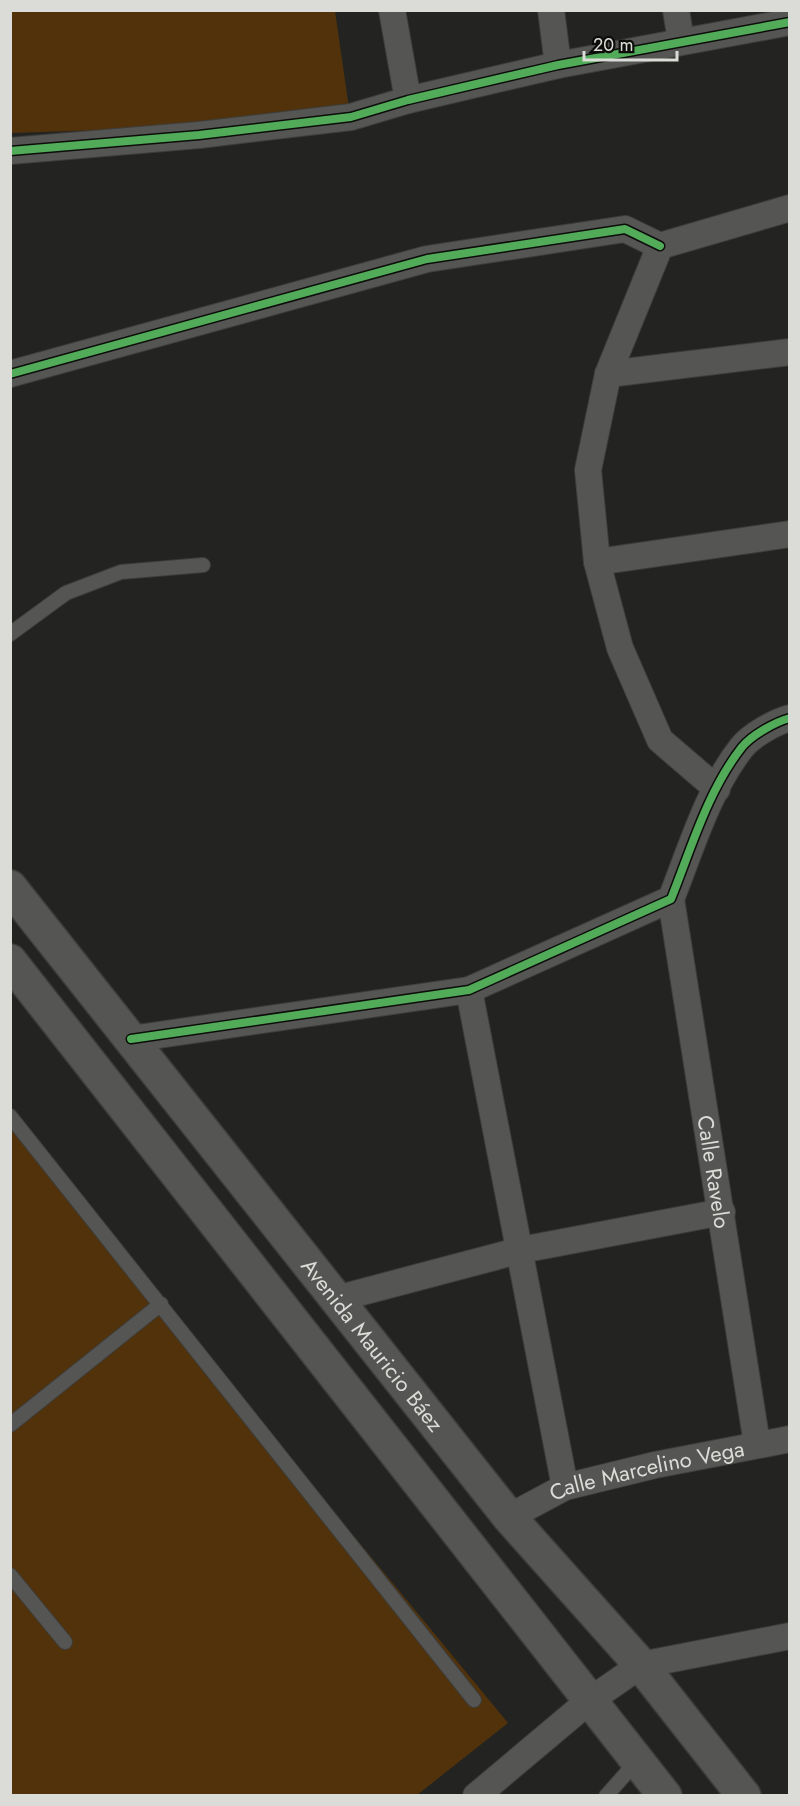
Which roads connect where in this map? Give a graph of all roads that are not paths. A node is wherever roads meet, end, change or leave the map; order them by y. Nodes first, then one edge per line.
1 (392, 10) edge
2 (551, 10) edge
3 (676, 10) edge
4 (789, 22) edge
5 (681, 41) junction
6 (558, 65) junction
7 (408, 100) junction
8 (10, 151) edge
9 (789, 208) edge
10 (660, 246) junction
11 (789, 352) edge
12 (10, 374) edge
13 (608, 374) junction
14 (789, 534) edge
15 (597, 562) junction
16 (203, 564) dead end
17 (10, 634) edge
18 (789, 718) edge
19 (717, 789) junction
20 (10, 887) edge
21 (671, 899) junction
22 (10, 961) edge
23 (469, 990) junction
24 (131, 1039) junction
25 (10, 1116) edge
26 (722, 1212) junction
27 (521, 1250) junction
28 (336, 1299) junction
29 (160, 1304) junction
30 (10, 1425) edge
31 (789, 1439) edge
32 (757, 1444) junction
33 (565, 1487) junction
34 (509, 1517) junction
35 (10, 1575) edge
36 (789, 1635) edge
37 (65, 1642) dead end
38 (641, 1665) junction
39 (474, 1700) dead end
40 (589, 1701) junction
41 (637, 1761) junction
42 (607, 1795) edge
43 (476, 1796) edge
44 (665, 1796) edge
45 (744, 1796) edge

1 - 7 street
2 - 6 street
3 - 5 street
4 - 5 street
5 - 6 street
6 - 7 street
7 - 8 street
9 - 10 street
10 - 12 street
10 - 13 street
11 - 13 street
13 - 15 street
14 - 15 street
15 - 19 street
16 - 17 lane
18 - 19 street
19 - 21 street
20 - 24 main road, Avenida Mauricio Báez
21 - 23 street
21 - 26 street, Calle Ravelo
22 - 40 main road, Avenida Mauricio Báez
23 - 24 street
23 - 27 street
24 - 28 main road, Avenida Mauricio Báez
25 - 29 lane
26 - 27 street
26 - 32 street, Calle Ravelo
27 - 28 street
27 - 33 street
28 - 34 main road, Avenida Mauricio Báez
29 - 30 lane
29 - 39 lane
31 - 32 street, Calle Marcelino Vega
32 - 33 street, Calle Marcelino Vega
33 - 34 street, Calle Marcelino Vega
34 - 38 main road, Avenida Mauricio Báez
35 - 37 lane
36 - 38 street
38 - 40 street
38 - 45 main road, Avenida Mauricio Báez
40 - 41 main road, Avenida Mauricio Báez
40 - 43 street
41 - 42 lane
41 - 44 main road, Avenida Mauricio Báez

